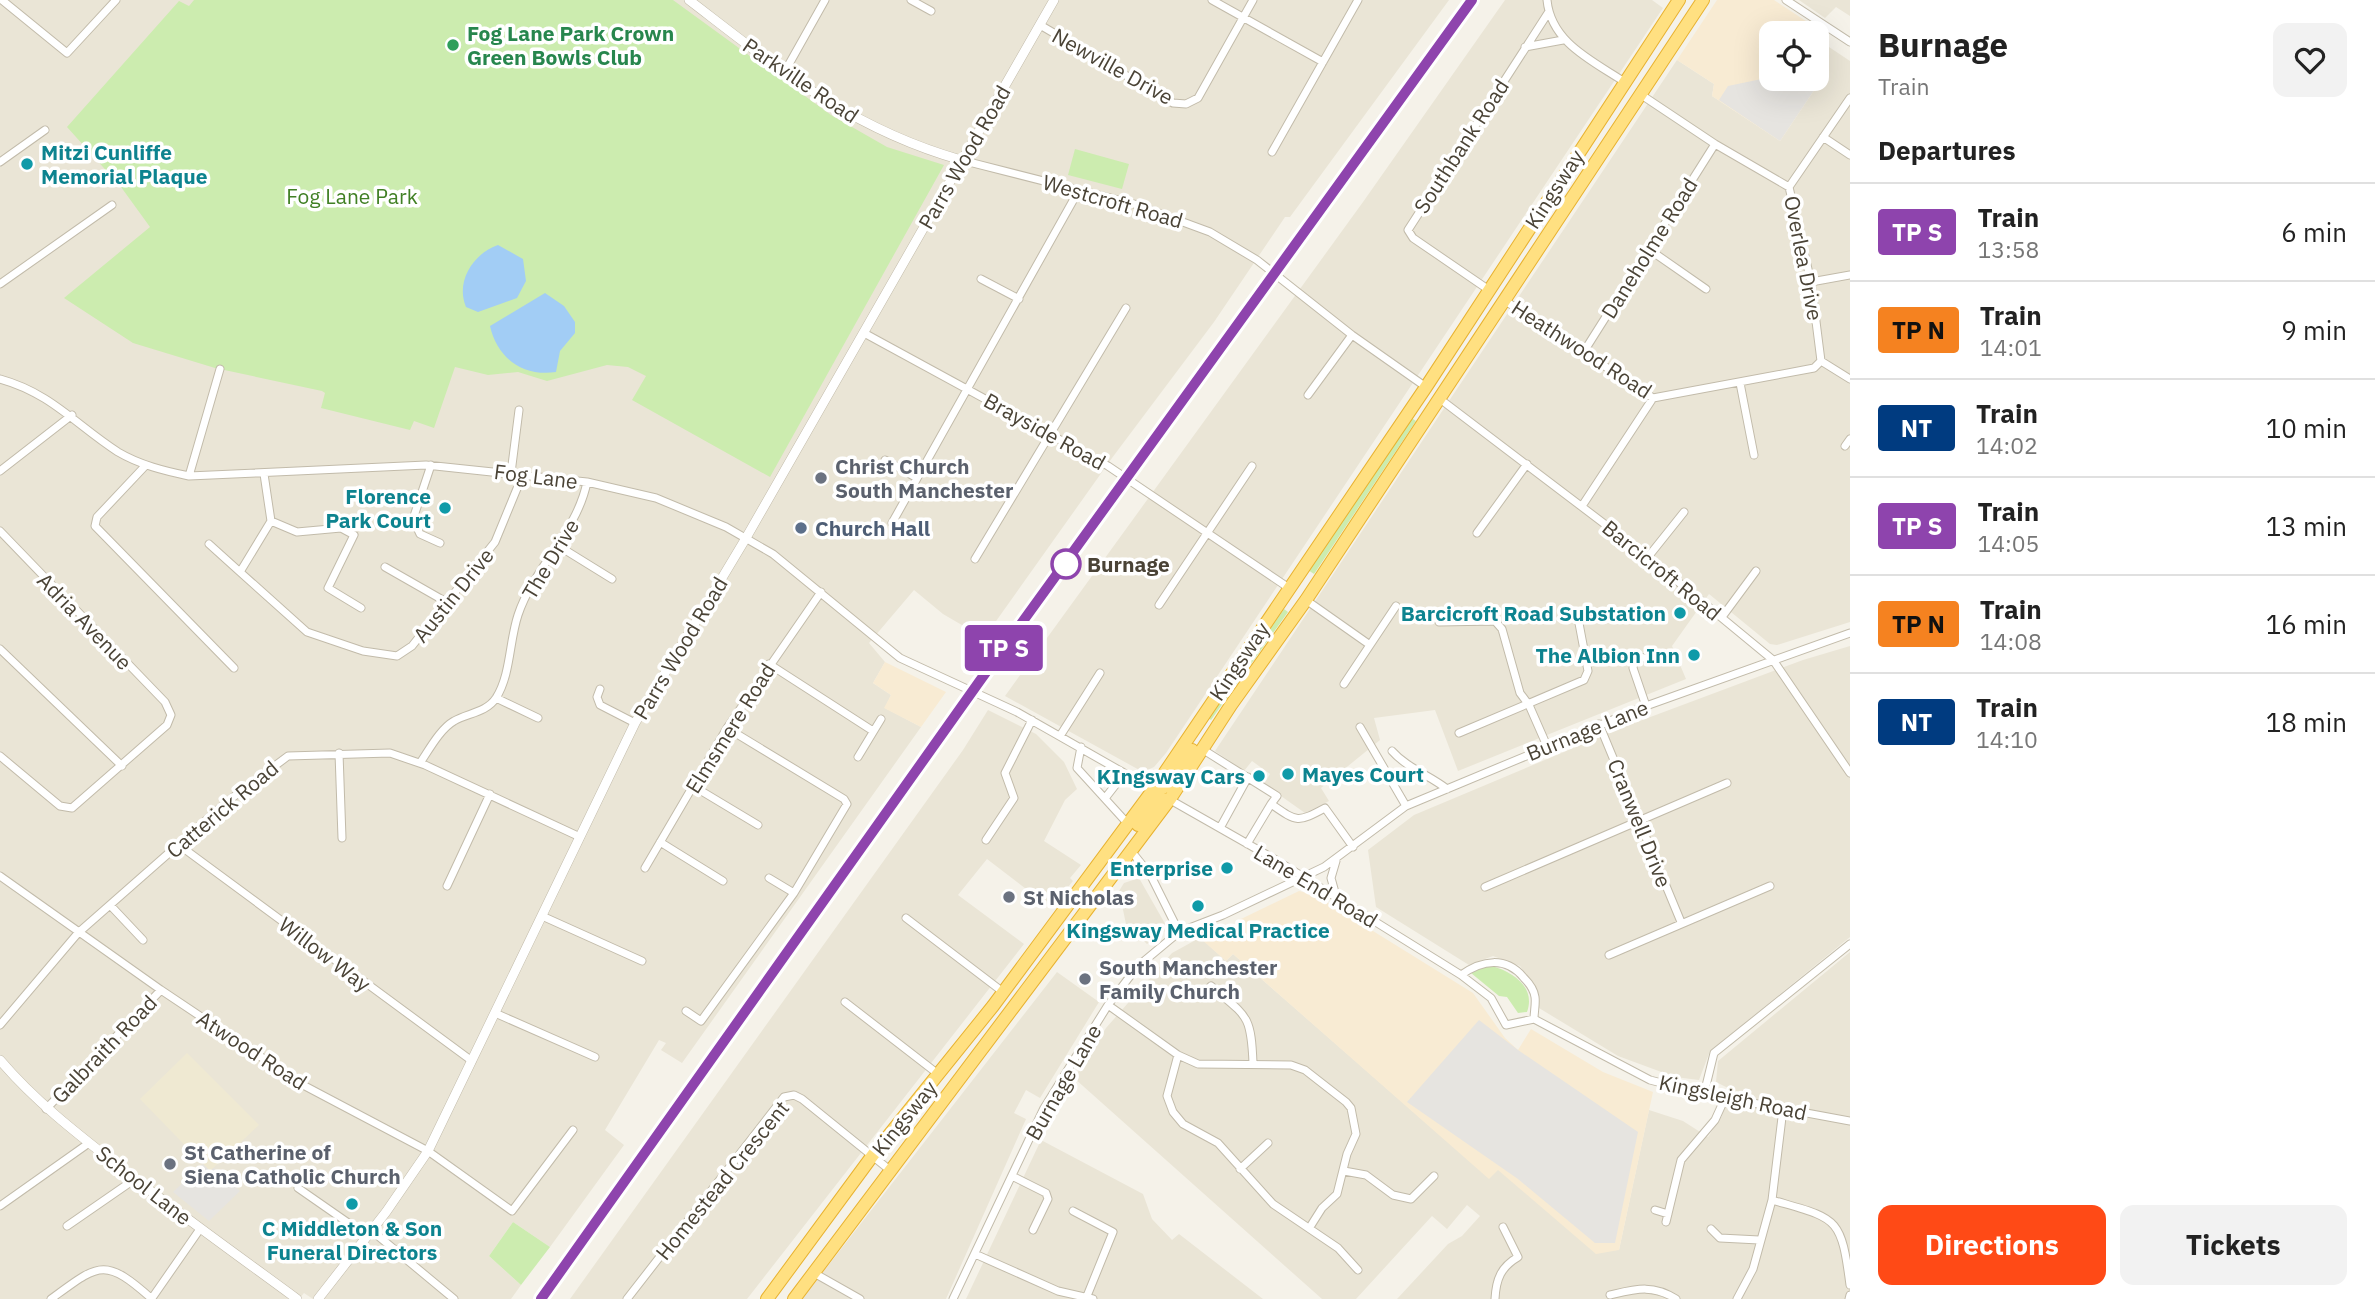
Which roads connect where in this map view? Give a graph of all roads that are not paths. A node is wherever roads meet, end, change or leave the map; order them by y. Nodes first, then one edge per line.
1 (2, 0) edge
2 (116, 0) edge
3 (689, 0) edge
4 (825, 0) edge
5 (911, 0) edge
6 (1054, 0) edge
7 (1212, 0) edge
8 (1253, 0) edge
9 (1358, 0) edge
10 (1547, 0) edge
11 (1703, 0) edge
12 (1786, 0) edge
13 (1676, 1) edge
14 (931, 11) dead end
15 (1548, 13) junction
16 (1243, 18) junction
17 (1040, 25) junction
18 (1563, 40) junction
19 (1850, 42) edge
20 (1525, 47) junction
21 (1323, 62) junction
22 (784, 72) junction
23 (1623, 81) junction
24 (1640, 94) junction
25 (1850, 98) edge
26 (45, 130) dead end
27 (1824, 137) junction
28 (1715, 144) junction
29 (1272, 152) dead end
30 (1850, 155) edge
31 (961, 160) junction
32 (0, 162) edge
33 (1789, 187) junction
34 (1079, 190) junction
35 (111, 205) dead end
36 (1647, 248) junction
37 (1850, 275) edge
38 (981, 279) dead end
39 (1811, 282) junction
40 (0, 284) edge
41 (1706, 289) dead end
42 (1489, 290) junction
43 (1019, 299) junction
44 (1504, 300) junction
45 (1126, 308) dead end
46 (864, 332) junction
47 (1352, 335) junction
48 (1583, 353) junction
49 (1821, 361) junction
50 (220, 369) dead end
51 (0, 379) edge
52 (1850, 379) edge
53 (1740, 383) junction
54 (1426, 387) junction
55 (968, 388) junction
56 (1308, 395) dead end
57 (1653, 398) junction
58 (1440, 399) junction
59 (519, 410) dead end
60 (72, 415) junction
61 (1050, 435) junction
62 (1754, 455) dead end
63 (885, 460) dead end
64 (1527, 464) junction
65 (146, 465) junction
66 (432, 466) junction
67 (1252, 466) dead end
68 (0, 471) edge
69 (511, 473) junction
70 (264, 474) junction
71 (523, 474) junction
72 (189, 476) junction
73 (917, 478) junction
74 (587, 482) junction
75 (1582, 506) junction
76 (1684, 512) dead end
77 (271, 520) junction
78 (892, 523) dead end
79 (0, 531) edge
80 (1477, 533) dead end
81 (1206, 534) junction
82 (746, 538) junction
83 (440, 543) dead end
84 (209, 544) dead end
85 (557, 545) junction
86 (1647, 558) junction
87 (975, 559) dead end
88 (385, 567) dead end
89 (1756, 571) dead end
90 (240, 572) junction
91 (612, 579) dead end
92 (1289, 588) junction
93 (821, 592) junction
94 (1306, 600) junction
95 (448, 603) junction
96 (1159, 606) dead end
97 (1395, 606) dead end
98 (361, 608) dead end
99 (1722, 617) junction
100 (1578, 618) dead end
101 (1439, 622) dead end
102 (1850, 633) edge
103 (1370, 645) junction
104 (0, 649) edge
105 (1644, 658) dead end
106 (1773, 660) junction
107 (769, 664) junction
108 (234, 668) dead end
109 (1100, 673) dead end
110 (1344, 684) dead end
111 (600, 689) dead end
112 (496, 698) junction
113 (1231, 705) junction
114 (1529, 705) junction
115 (1646, 706) junction
116 (538, 718) dead end
117 (881, 719) dead end
118 (1032, 720) junction
119 (635, 723) junction
120 (1599, 724) junction
121 (1360, 727) dead end
122 (727, 728) junction
123 (873, 731) junction
124 (1459, 733) dead end
125 (1060, 736) junction
126 (1547, 746) junction
127 (1081, 747) junction
128 (1202, 750) junction
129 (1392, 751) dead end
130 (339, 753) junction
131 (0, 756) edge
132 (858, 757) dead end
133 (420, 763) junction
134 (121, 766) junction
135 (1850, 773) edge
136 (1124, 774) junction
137 (1248, 777) junction
138 (1727, 783) dead end
139 (693, 786) junction
140 (1447, 789) junction
141 (1153, 790) junction
142 (489, 794) junction
143 (1106, 797) junction
144 (1170, 799) junction
145 (1271, 804) junction
146 (1406, 806) junction
147 (1639, 820) junction
148 (758, 825) dead end
149 (1132, 826) junction
150 (1220, 828) junction
151 (580, 837) junction
152 (342, 838) dead end
153 (986, 840) dead end
154 (660, 842) junction
155 (1247, 844) junction
156 (179, 845) junction
157 (1353, 846) junction
158 (1132, 852) junction
159 (1338, 857) junction
160 (645, 868) dead end
161 (0, 876) edge
162 (769, 878) dead end
163 (1304, 878) junction
164 (723, 881) dead end
165 (447, 886) dead end
166 (1770, 886) dead end
167 (1098, 887) junction
168 (1485, 887) dead end
169 (794, 893) junction
170 (1339, 899) junction
171 (110, 905) junction
172 (1064, 912) junction
173 (542, 916) junction
174 (905, 918) dead end
175 (1681, 922) junction
176 (1179, 932) junction
177 (78, 933) junction
178 (143, 940) dead end
179 (1850, 944) edge
180 (1609, 955) dead end
181 (642, 961) dead end
182 (1461, 975) junction
183 (161, 990) junction
184 (1207, 990) dead end
185 (1003, 992) junction
186 (845, 1002) dead end
187 (1108, 1005) junction
188 (686, 1011) dead end
189 (495, 1013) junction
190 (1534, 1019) junction
191 (0, 1025) edge
192 (1178, 1055) junction
193 (595, 1057) dead end
194 (0, 1060) edge
195 (472, 1061) junction
196 (1253, 1063) junction
197 (939, 1075) junction
198 (1704, 1094) junction
199 (1725, 1098) junction
200 (46, 1109) junction
201 (1783, 1109) junction
202 (1850, 1121) edge
203 (573, 1130) dead end
204 (89, 1143) junction
205 (1268, 1143) dead end
206 (428, 1151) junction
207 (873, 1155) junction
208 (1240, 1169) junction
209 (891, 1171) junction
210 (1344, 1171) junction
211 (1012, 1176) junction
212 (1434, 1176) dead end
213 (135, 1179) junction
214 (298, 1188) dead end
215 (1772, 1200) junction
216 (0, 1206) edge
217 (1654, 1210) dead end
218 (1073, 1211) dead end
219 (67, 1226) dead end
220 (1310, 1227) junction
221 (1503, 1227) dead end
222 (200, 1229) junction
223 (1711, 1229) dead end
224 (1032, 1230) dead end
225 (369, 1233) junction
226 (1759, 1240) junction
227 (975, 1254) junction
228 (1358, 1270) dead end
229 (814, 1273) junction
230 (1850, 1285) edge
231 (1058, 1291) junction
232 (1611, 1294) dead end
233 (1090, 1298) edge
234 (51, 1299) edge
235 (152, 1299) edge
236 (297, 1299) edge
237 (318, 1299) edge
238 (454, 1299) edge
239 (627, 1299) edge
240 (767, 1299) edge
241 (794, 1299) edge
242 (860, 1299) edge
243 (953, 1299) edge
244 (1054, 1299) edge
245 (1495, 1299) edge
246 (1676, 1299) edge
247 (1737, 1299) edge

1 - 2 street
3 - 22 street, Parkville Road
4 - 22 street
5 - 14 street
6 - 17 street, Parrs Wood Road
7 - 16 street
8 - 16 street, Newville Drive
9 - 21 street
10 - 15 street
11 - 24 highway, Kingsway
12 - 19 street
13 - 23 highway, Kingsway
15 - 18 street
15 - 20 street, Southbank Road
16 - 17 street, Newville Drive
16 - 21 street
17 - 31 street, Parrs Wood Road
18 - 20 street
18 - 23 street
20 - 42 street, Southbank Road
21 - 29 street
22 - 31 street, Parkville Road
23 - 42 highway, Kingsway
24 - 28 street
24 - 44 highway, Kingsway
25 - 27 street, Overlea Drive
26 - 32 street
27 - 30 street
27 - 33 street, Overlea Drive
28 - 33 street
28 - 36 street, Daneholme Road
31 - 34 street, Westcroft Road
31 - 46 street, Parrs Wood Road
33 - 39 street, Overlea Drive
34 - 43 street
34 - 47 street, Westcroft Road
35 - 40 street
36 - 41 street
36 - 48 street, Daneholme Road
37 - 39 street
38 - 43 street
39 - 49 street, Overlea Drive
42 - 54 highway, Kingsway
43 - 55 street
44 - 48 street, Heathwood Road
44 - 58 highway, Kingsway
45 - 61 street
46 - 55 street, Brayside Road
46 - 82 street, Parrs Wood Road
47 - 54 street, Westcroft Road
47 - 56 street
48 - 57 street, Heathwood Road
49 - 52 street
49 - 53 street, Heathwood Road
50 - 72 street
51 - 60 street, Fog Lane
53 - 57 street, Heathwood Road
53 - 62 street
54 - 92 highway, Kingsway
55 - 61 street, Brayside Road
55 - 73 street
57 - 75 street
58 - 64 street, Barcicroft Road
58 - 94 highway, Kingsway
59 - 69 street
60 - 65 street, Fog Lane
60 - 68 street
61 - 81 street, Brayside Road
61 - 87 street
63 - 73 street
64 - 75 street, Barcicroft Road
64 - 80 street
65 - 72 street, Fog Lane
65 - 108 street
66 - 69 street, Fog Lane
66 - 70 street, Fog Lane
66 - 83 street
67 - 81 street
69 - 71 street, Fog Lane
70 - 72 street, Fog Lane
70 - 77 street
71 - 74 street, Fog Lane
71 - 95 street, Austin Drive
73 - 78 street
74 - 82 street, Fog Lane
74 - 85 street, The Drive
75 - 86 street, Barcicroft Road
76 - 86 street
77 - 90 street
77 - 98 street
79 - 134 street, Adria Avenue
81 - 92 street, Brayside Road
81 - 96 street
82 - 93 street, Fog Lane
82 - 119 street, Parrs Wood Road
84 - 90 street, Austin Drive
85 - 91 street
85 - 112 street, The Drive
86 - 99 street, Barcicroft Road
88 - 95 street
89 - 99 street
90 - 95 street, Austin Drive
92 - 141 highway, Kingsway
93 - 107 street, Elmsmere Road
93 - 118 street, Fog Lane
94 - 103 street
94 - 113 highway, Kingsway
97 - 103 street
99 - 106 street, Barcicroft Road
100 - 114 street
101 - 114 street
102 - 106 street, Burnage Lane
103 - 110 street
104 - 134 street
105 - 115 street
106 - 115 street, Burnage Lane
106 - 135 street, Barcicroft Road
107 - 122 street, Elmsmere Road
107 - 123 street
109 - 125 street
111 - 119 street
112 - 116 street
112 - 133 street
113 - 128 highway, Kingsway
113 - 141 highway
114 - 124 street
114 - 126 street
115 - 120 street, Burnage Lane
117 - 123 street
118 - 125 street, Fog Lane
118 - 153 street
119 - 151 street, Parrs Wood Road
120 - 126 street, Burnage Lane
120 - 147 street, Cranwell Drive
121 - 146 street
122 - 139 street, Elmsmere Road
122 - 169 street
123 - 132 street
125 - 127 street, Fog Lane
126 - 140 street, Burnage Lane
127 - 136 street, Fog Lane
127 - 143 street
128 - 137 street
128 - 144 highway, Kingsway
129 - 140 street
130 - 133 street, Catterick Road
130 - 152 street
130 - 156 street, Catterick Road
131 - 134 street
133 - 142 street, Catterick Road
136 - 141 street, Fog Lane
136 - 143 street
137 - 145 street
137 - 150 street
138 - 147 street
139 - 148 street
139 - 154 street, Elmsmere Road
140 - 146 street, Burnage Lane
141 - 144 street, Fog Lane
141 - 149 highway, Kingsway
142 - 151 street, Catterick Road
142 - 165 street
143 - 149 street
144 - 149 highway
144 - 150 street, Lane End Road
144 - 158 highway, Kingsway
145 - 155 street
145 - 157 street
146 - 157 street, Burnage Lane
147 - 168 street
147 - 175 street, Cranwell Drive
149 - 167 highway
149 - 172 highway, Kingsway
150 - 155 street, Lane End Road
151 - 173 street, Parrs Wood Road
154 - 160 street, Elmsmere Road
154 - 164 street
155 - 163 street, Lane End Road
156 - 171 street, Catterick Road
156 - 195 street, Willow Way
157 - 159 street, Burnage Lane
158 - 167 highway, Kingsway
158 - 176 street
159 - 163 street, Burnage Lane
159 - 170 street
161 - 177 street, Atwood Road
162 - 169 street
163 - 170 street, Lane End Road
163 - 176 street, Burnage Lane
166 - 175 street
167 - 172 highway
167 - 209 highway, Kingsway
169 - 188 street
170 - 182 street, Lane End Road
171 - 177 street, Catterick Road
171 - 178 street
172 - 185 highway, Kingsway
173 - 181 street
173 - 189 street, Parrs Wood Road
174 - 185 street
175 - 180 street
176 - 187 street, Burnage Lane
177 - 183 street, Atwood Road
177 - 191 street, Catterick Road
179 - 198 street
182 - 190 street, Lane End Road
182 - 190 street
183 - 200 street, Galbraith Road
183 - 206 street, Atwood Road
184 - 196 street
185 - 197 highway, Kingsway
186 - 197 street
187 - 192 street
187 - 211 street, Burnage Lane
189 - 193 street
189 - 195 street, Parrs Wood Road
190 - 198 street, Kingsleigh Road
192 - 196 street
192 - 208 street
194 - 200 street, School Lane
195 - 206 street, Parrs Wood Road
196 - 210 street
197 - 207 highway, Kingsway
198 - 199 street, Kingsleigh Road
199 - 201 street, Kingsleigh Road
199 - 217 street
200 - 204 street, School Lane
201 - 202 street, Kingsleigh Road
201 - 215 street
203 - 206 street, Atwood Road
204 - 213 street, School Lane
204 - 216 street
205 - 208 street
206 - 225 street, Parrs Wood Road
207 - 209 street, Homestead Crescent
207 - 239 street, Homestead Crescent
207 - 240 highway, Kingsway
208 - 220 street
209 - 229 highway, Kingsway
210 - 212 street
210 - 220 street
211 - 224 street
211 - 227 street, Burnage Lane
213 - 219 street
213 - 222 street, School Lane
214 - 225 street
215 - 226 street
215 - 230 street
218 - 233 street
220 - 228 street
221 - 245 street
222 - 235 street
222 - 236 street, School Lane
223 - 226 street
225 - 237 street, Parrs Wood Road
225 - 238 street
226 - 247 street
227 - 231 street
227 - 243 street, Burnage Lane
229 - 241 highway, Kingsway
229 - 242 street
231 - 233 street
231 - 244 street
232 - 246 street
234 - 235 street

